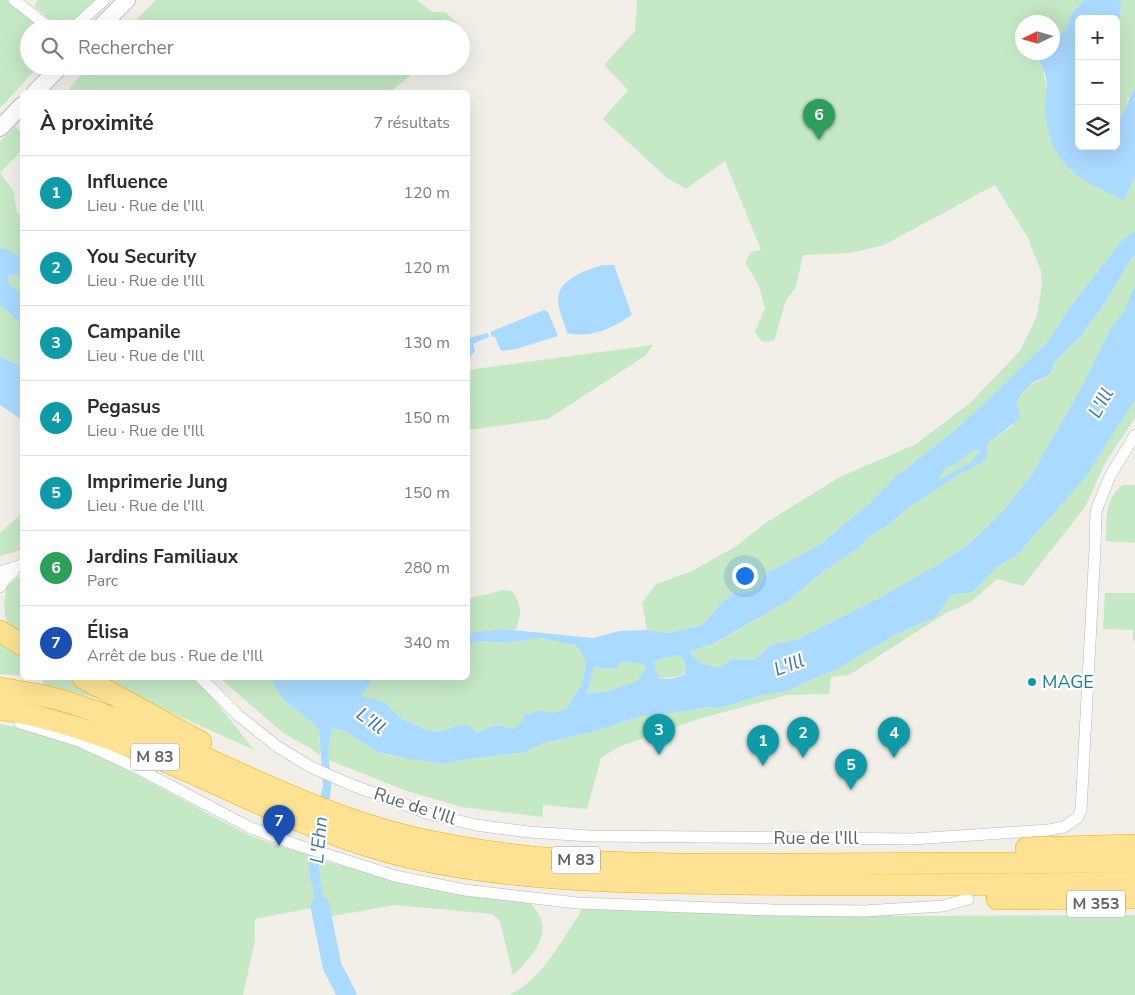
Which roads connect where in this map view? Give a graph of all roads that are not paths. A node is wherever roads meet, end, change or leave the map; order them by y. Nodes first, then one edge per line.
1 (14, 0) edge
2 (104, 0) edge
3 (127, 0) edge
4 (40, 20) edge
5 (84, 20) edge
6 (107, 20) edge
7 (52, 75) edge
8 (37, 90) edge
9 (20, 107) edge
10 (0, 128) edge
11 (1135, 435) edge
12 (20, 566) edge
13 (6, 570) edge
14 (0, 587) edge
15 (0, 631) edge
16 (20, 644) edge
17 (87, 680) edge
18 (203, 680) edge
19 (0, 688) edge
20 (2, 709) edge
21 (248, 777) junction
22 (304, 812) junction
23 (339, 825) junction
24 (1135, 846) edge
25 (1135, 862) edge
26 (816, 864) junction
27 (1135, 883) edge
28 (702, 884) junction
29 (1135, 898) edge
30 (968, 899) junction
31 (1058, 899) junction
32 (1135, 905) edge

1 - 4 street
2 - 5 street
3 - 6 main road
7 - 8 main road
9 - 10 main road
11 - 18 street, Rue de l'Ill
12 - 13 street
13 - 14 street
15 - 16 highway
17 - 21 highway
19 - 21 highway, M 83
20 - 22 highway, M 83
20 - 30 street
21 - 22 highway, M 83
22 - 23 highway, M 83
23 - 26 highway, M 83
23 - 28 highway, M 83
24 - 26 highway
25 - 26 highway, M 83
27 - 28 highway, M 83
28 - 30 highway
29 - 31 highway
30 - 31 highway
31 - 32 highway, M 353

